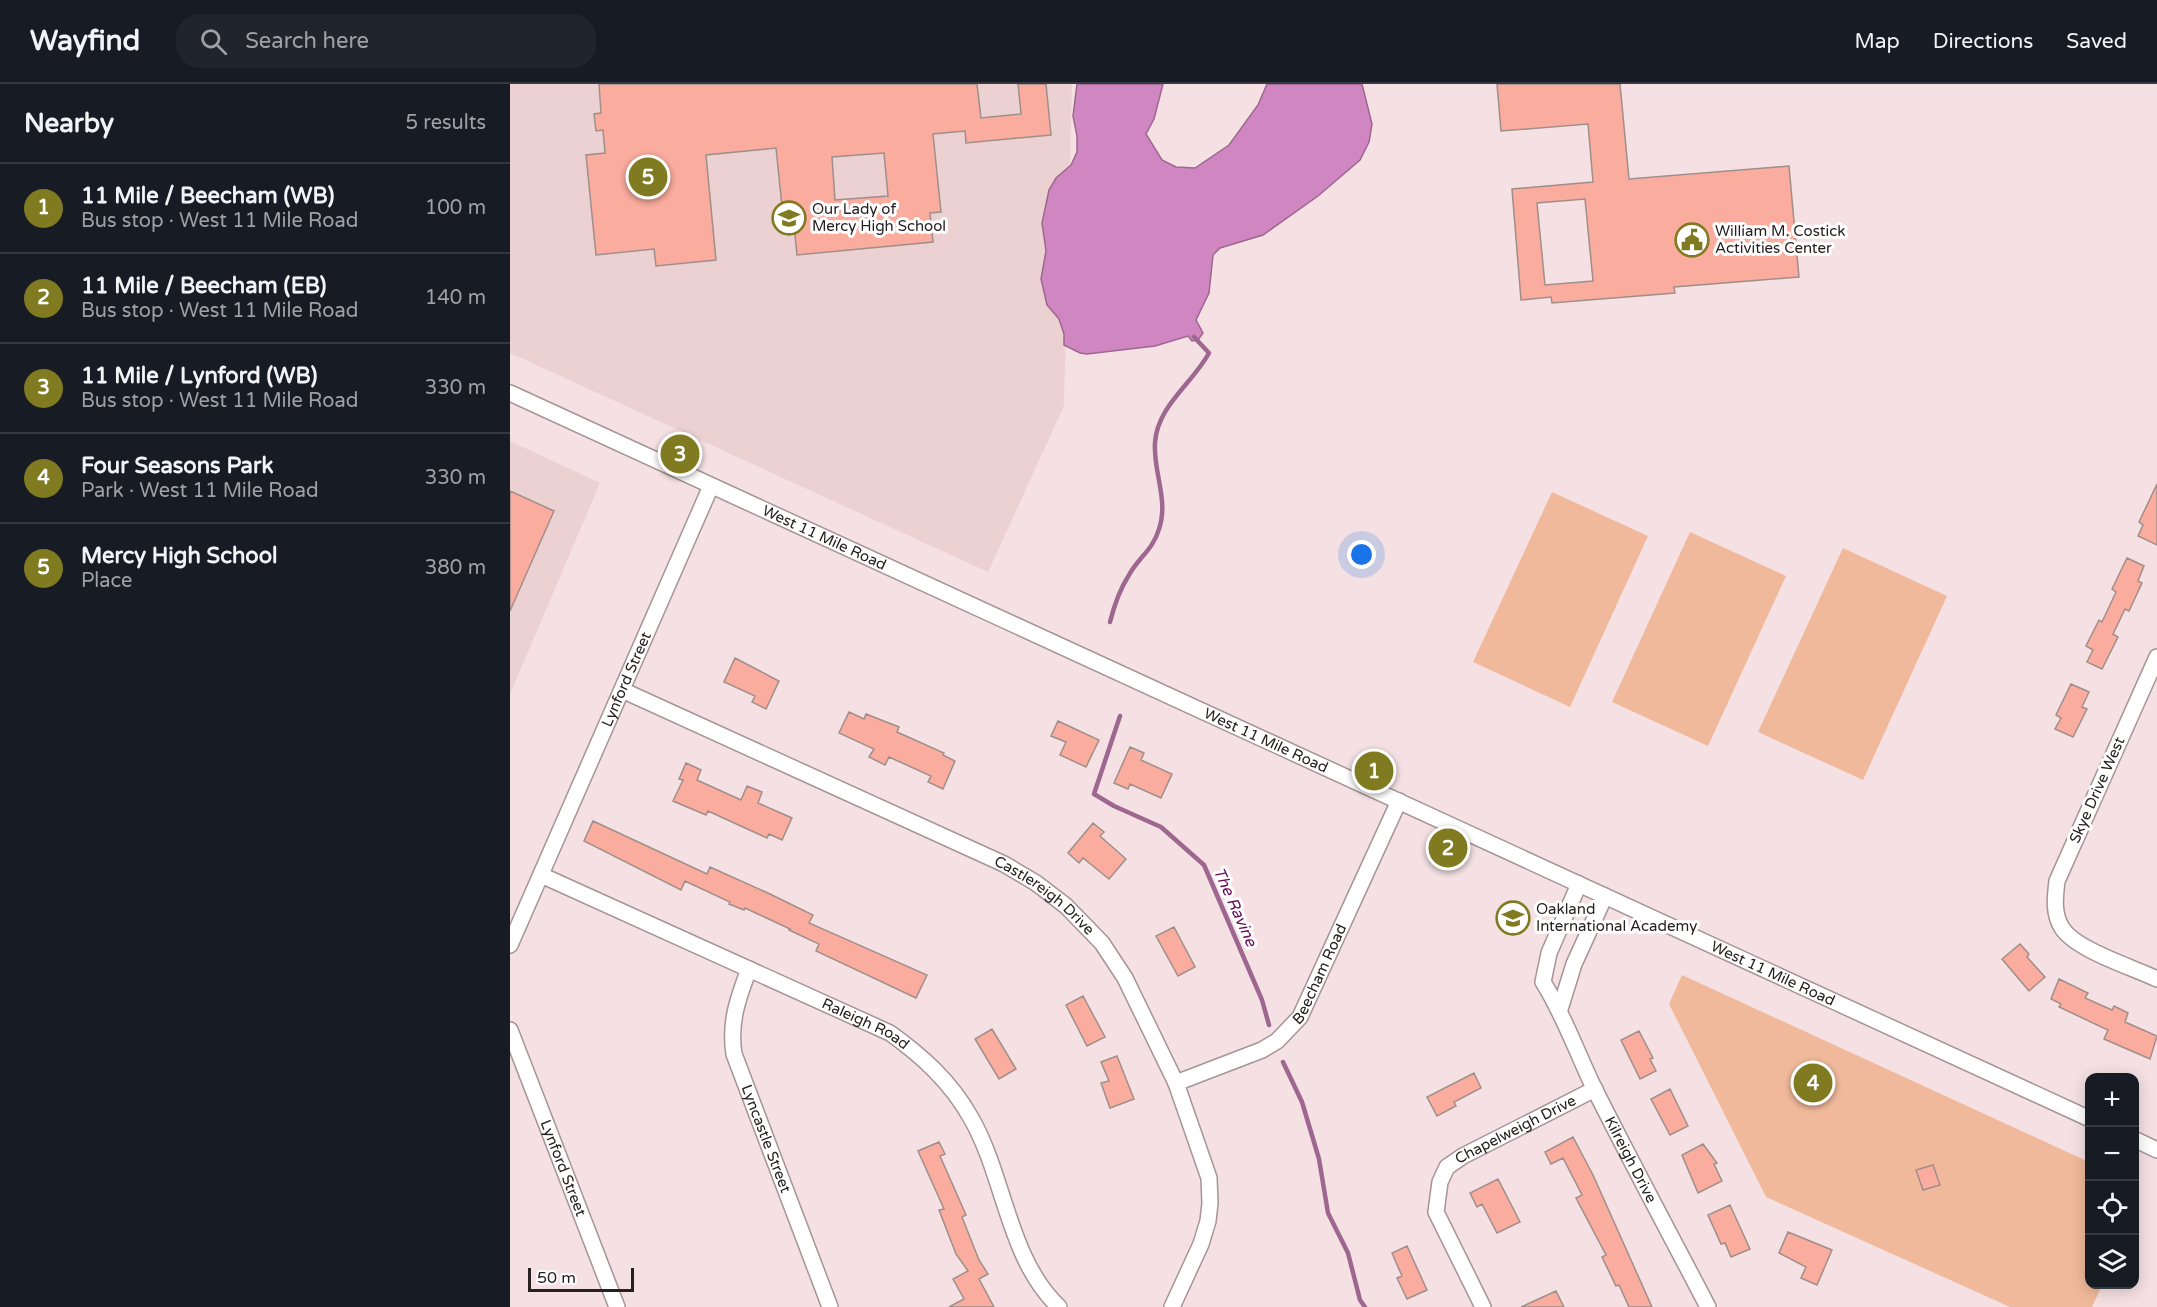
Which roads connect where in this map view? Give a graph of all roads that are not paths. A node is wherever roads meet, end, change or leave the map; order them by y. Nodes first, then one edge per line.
1 (510, 393) edge
2 (711, 486) junction
3 (2157, 657) edge
4 (622, 690) junction
5 (1399, 801) junction
6 (541, 875) junction
7 (1579, 885) junction
8 (1605, 896) junction
9 (510, 945) edge
10 (749, 969) junction
11 (2157, 979) edge
12 (1560, 1009) junction
13 (510, 1030) edge
14 (1176, 1083) junction
15 (1595, 1089) junction
16 (2085, 1117) edge
17 (2139, 1141) edge
18 (2157, 1150) edge
19 (617, 1307) edge
20 (830, 1307) edge
21 (1059, 1307) edge
22 (1172, 1307) edge
23 (1483, 1307) edge
24 (1708, 1307) edge

1 - 2 street, West 11 Mile Road
2 - 4 street, Lynford Street
2 - 5 street, West 11 Mile Road
3 - 11 street, Skye Drive West
4 - 6 street, Lynford Street
4 - 14 street, Castlereigh Drive
5 - 7 street, West 11 Mile Road
5 - 14 street, Beecham Road
6 - 9 street, Lynford Street
6 - 10 street, Raleigh Road
7 - 8 street, West 11 Mile Road
7 - 12 street, Kilreigh Drive
8 - 12 street
8 - 16 street, West 11 Mile Road
10 - 20 street, Lyncastle Street
10 - 21 street, Raleigh Road
12 - 15 street, Kilreigh Drive
13 - 19 street, Lynford Street
14 - 22 street, Castlereigh Drive
15 - 23 street, Chapelweigh Drive
15 - 24 street, Kilreigh Drive
17 - 18 street

